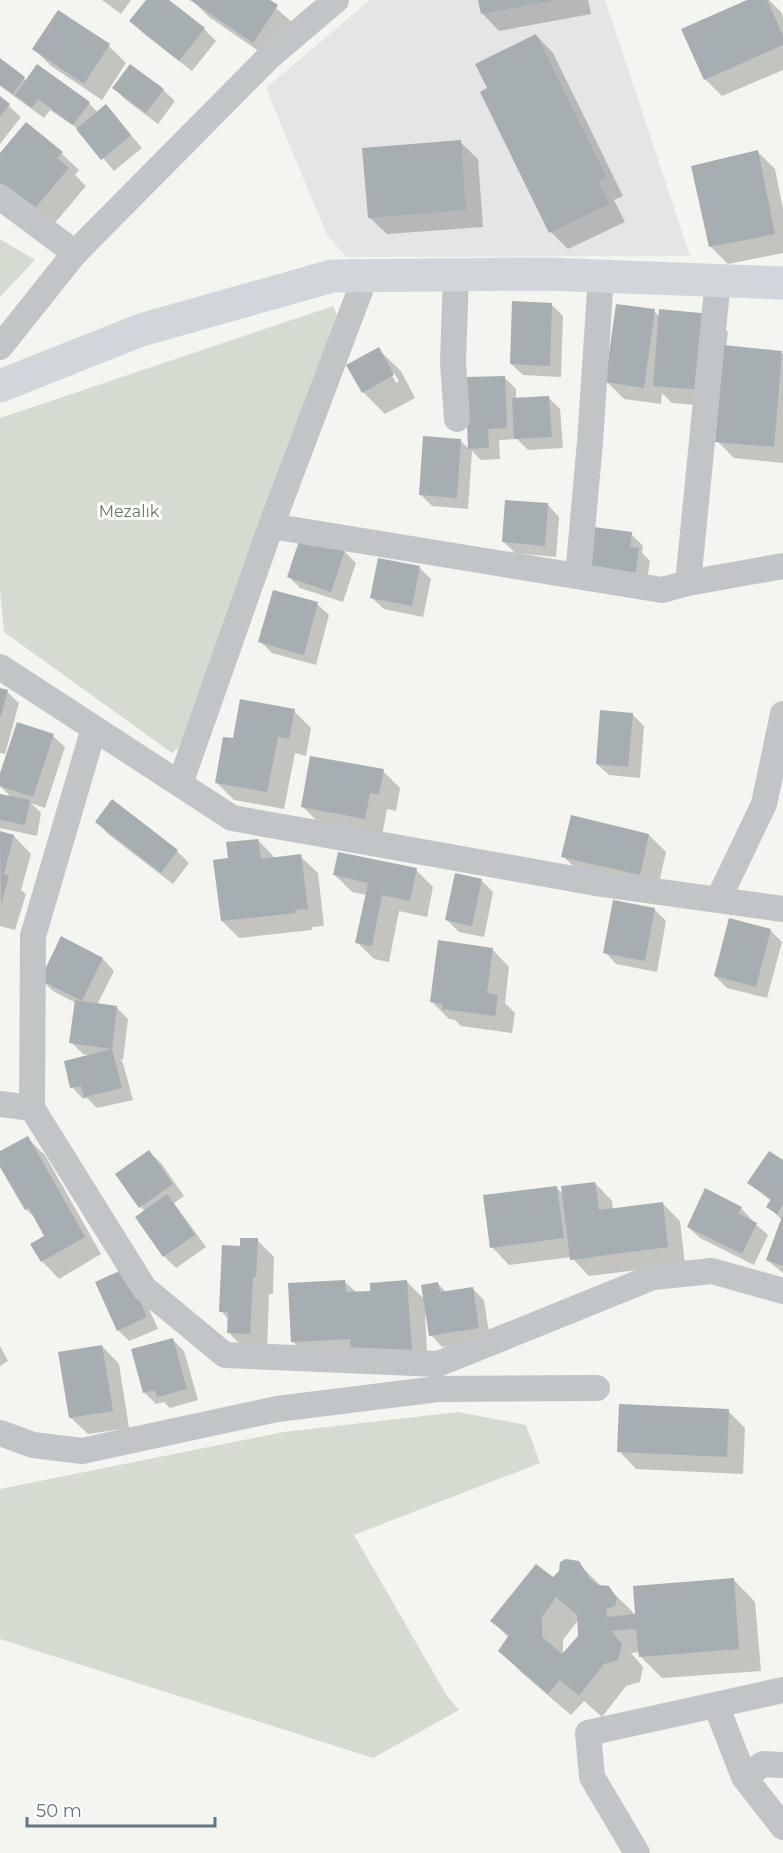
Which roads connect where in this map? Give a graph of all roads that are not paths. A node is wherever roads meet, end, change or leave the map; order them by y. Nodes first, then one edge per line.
1 (336, 0) edge
2 (0, 197) edge
3 (75, 252) junction
4 (366, 275) junction
5 (456, 275) junction
6 (601, 276) junction
7 (718, 280) junction
8 (783, 283) edge
9 (0, 347) edge
10 (0, 386) edge
11 (457, 418) dead end
12 (271, 526) junction
13 (783, 566) edge
14 (578, 576) junction
15 (688, 583) junction
16 (0, 667) edge
17 (783, 714) edge
18 (94, 728) junction
19 (180, 784) junction
20 (718, 900) junction
21 (752, 904) junction
22 (783, 909) edge
23 (783, 926) edge
24 (0, 1104) edge
25 (32, 1108) junction
26 (783, 1291) edge
27 (597, 1388) dead end
28 (0, 1433) edge
29 (783, 1690) edge
30 (716, 1705) junction
31 (783, 1765) edge
32 (744, 1777) junction
33 (783, 1827) edge
34 (637, 1853) edge

1 - 3 street
2 - 3 street
3 - 9 street
4 - 5 street
4 - 10 street
4 - 12 street
5 - 6 street
5 - 11 street
6 - 7 street
6 - 14 street
7 - 8 street
7 - 15 street
12 - 14 street
12 - 19 street
13 - 15 street
14 - 15 street
16 - 18 street
17 - 20 street
18 - 19 street
18 - 25 street
19 - 20 street
20 - 21 street
21 - 22 street
21 - 23 street
24 - 25 street
25 - 26 street
27 - 28 street
29 - 30 street
30 - 32 street
30 - 34 street
31 - 32 street
32 - 33 street

